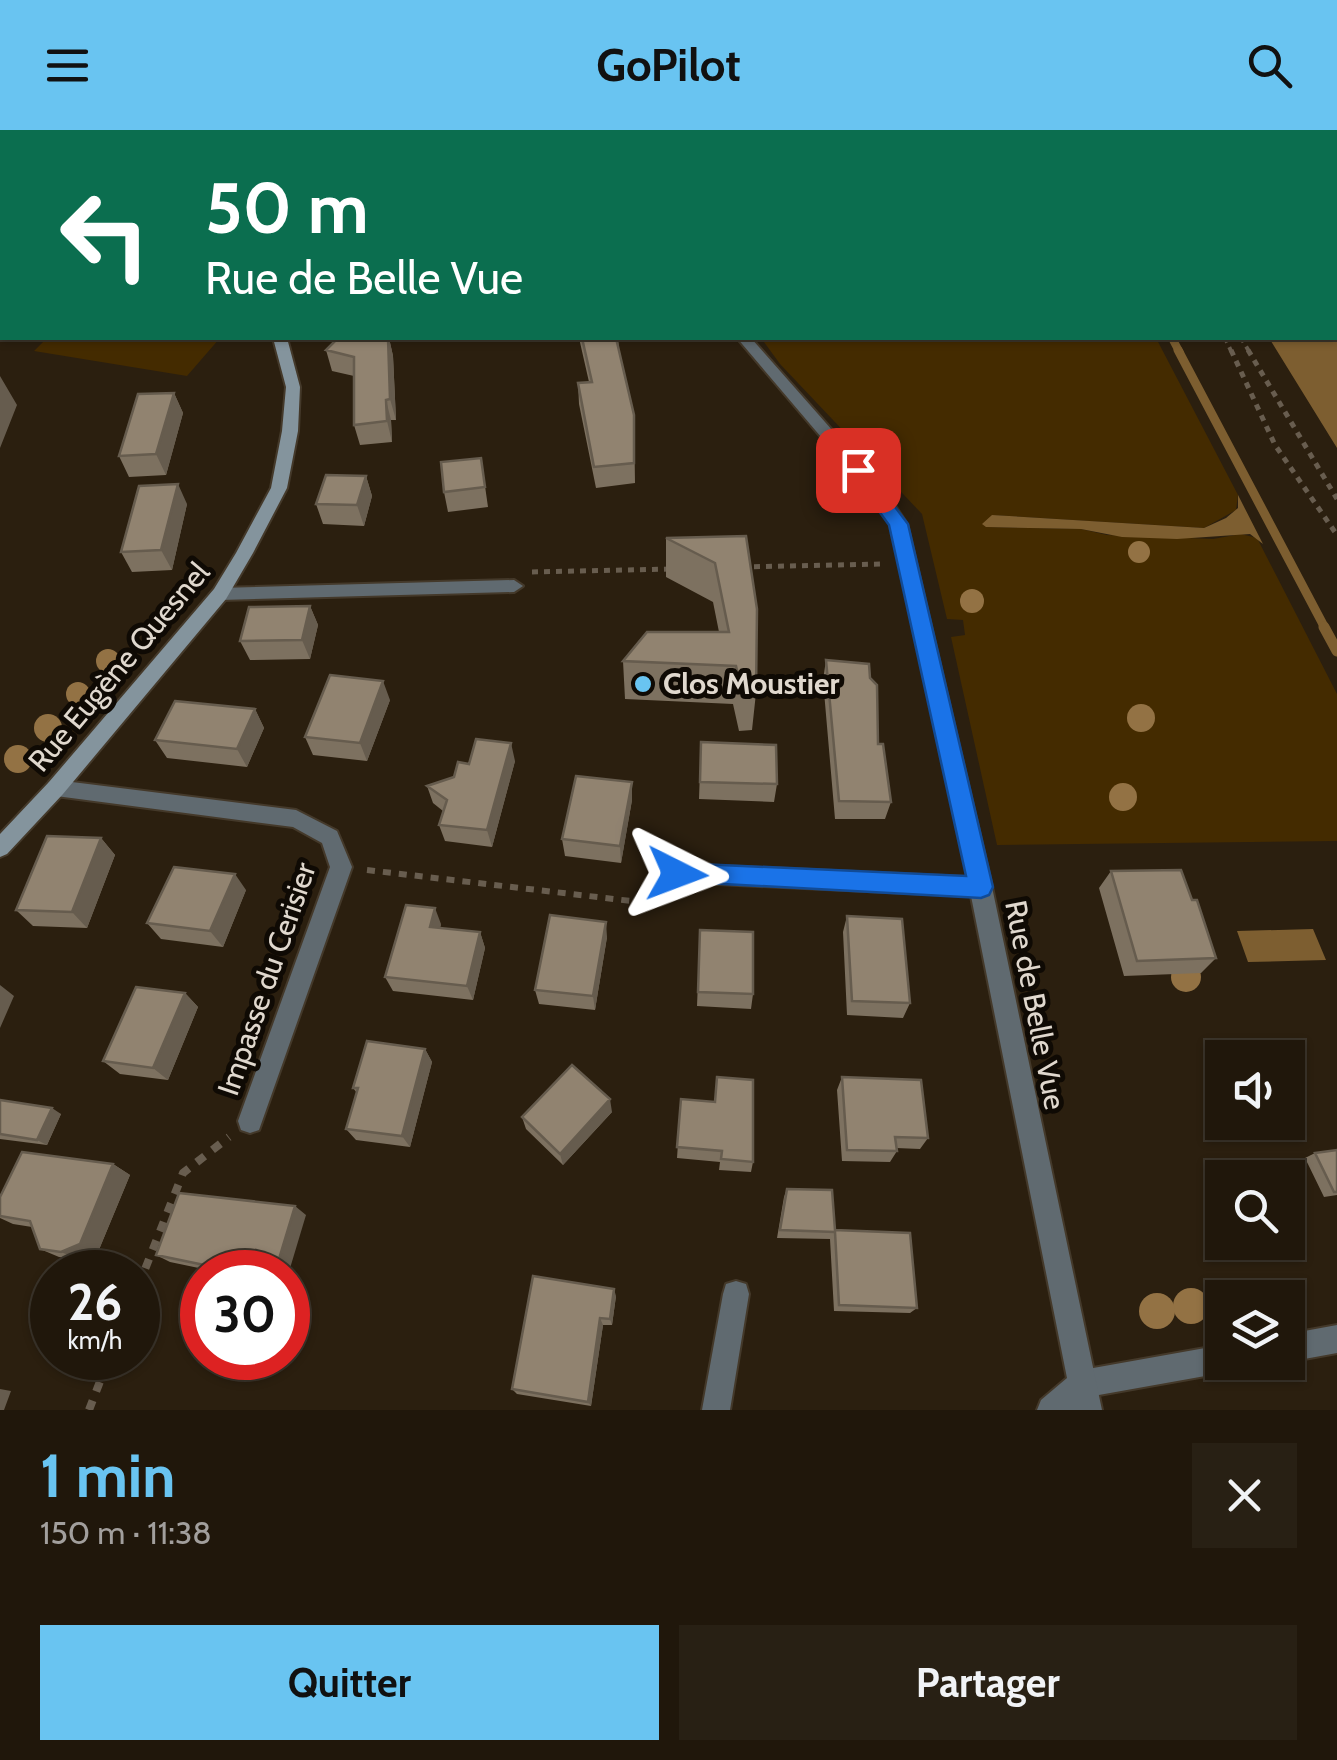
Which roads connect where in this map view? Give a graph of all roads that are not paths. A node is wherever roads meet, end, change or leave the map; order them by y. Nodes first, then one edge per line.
1 (281, 340) edge
2 (746, 340) edge
3 (514, 586) road end
4 (220, 594) junction
5 (56, 788) junction
6 (0, 848) edge
7 (677, 874) road end
8 (981, 887) junction
9 (250, 1122) road end
10 (736, 1294) dead end
11 (1337, 1339) edge
12 (1305, 1345) edge
13 (1205, 1364) edge
14 (1085, 1397) edge
15 (716, 1410) edge
16 (1051, 1410) edge

1 - 4 street, Rue Eugène Quesnel
2 - 8 street, Rue de Belle Vue
3 - 4 street
4 - 5 street, Rue Eugène Quesnel
5 - 6 street, Rue Eugène Quesnel
5 - 9 street, Impasse du Cerisier
7 - 8 street
8 - 14 street, Rue de Belle Vue
10 - 15 street
11 - 12 street
13 - 14 street
14 - 16 street

